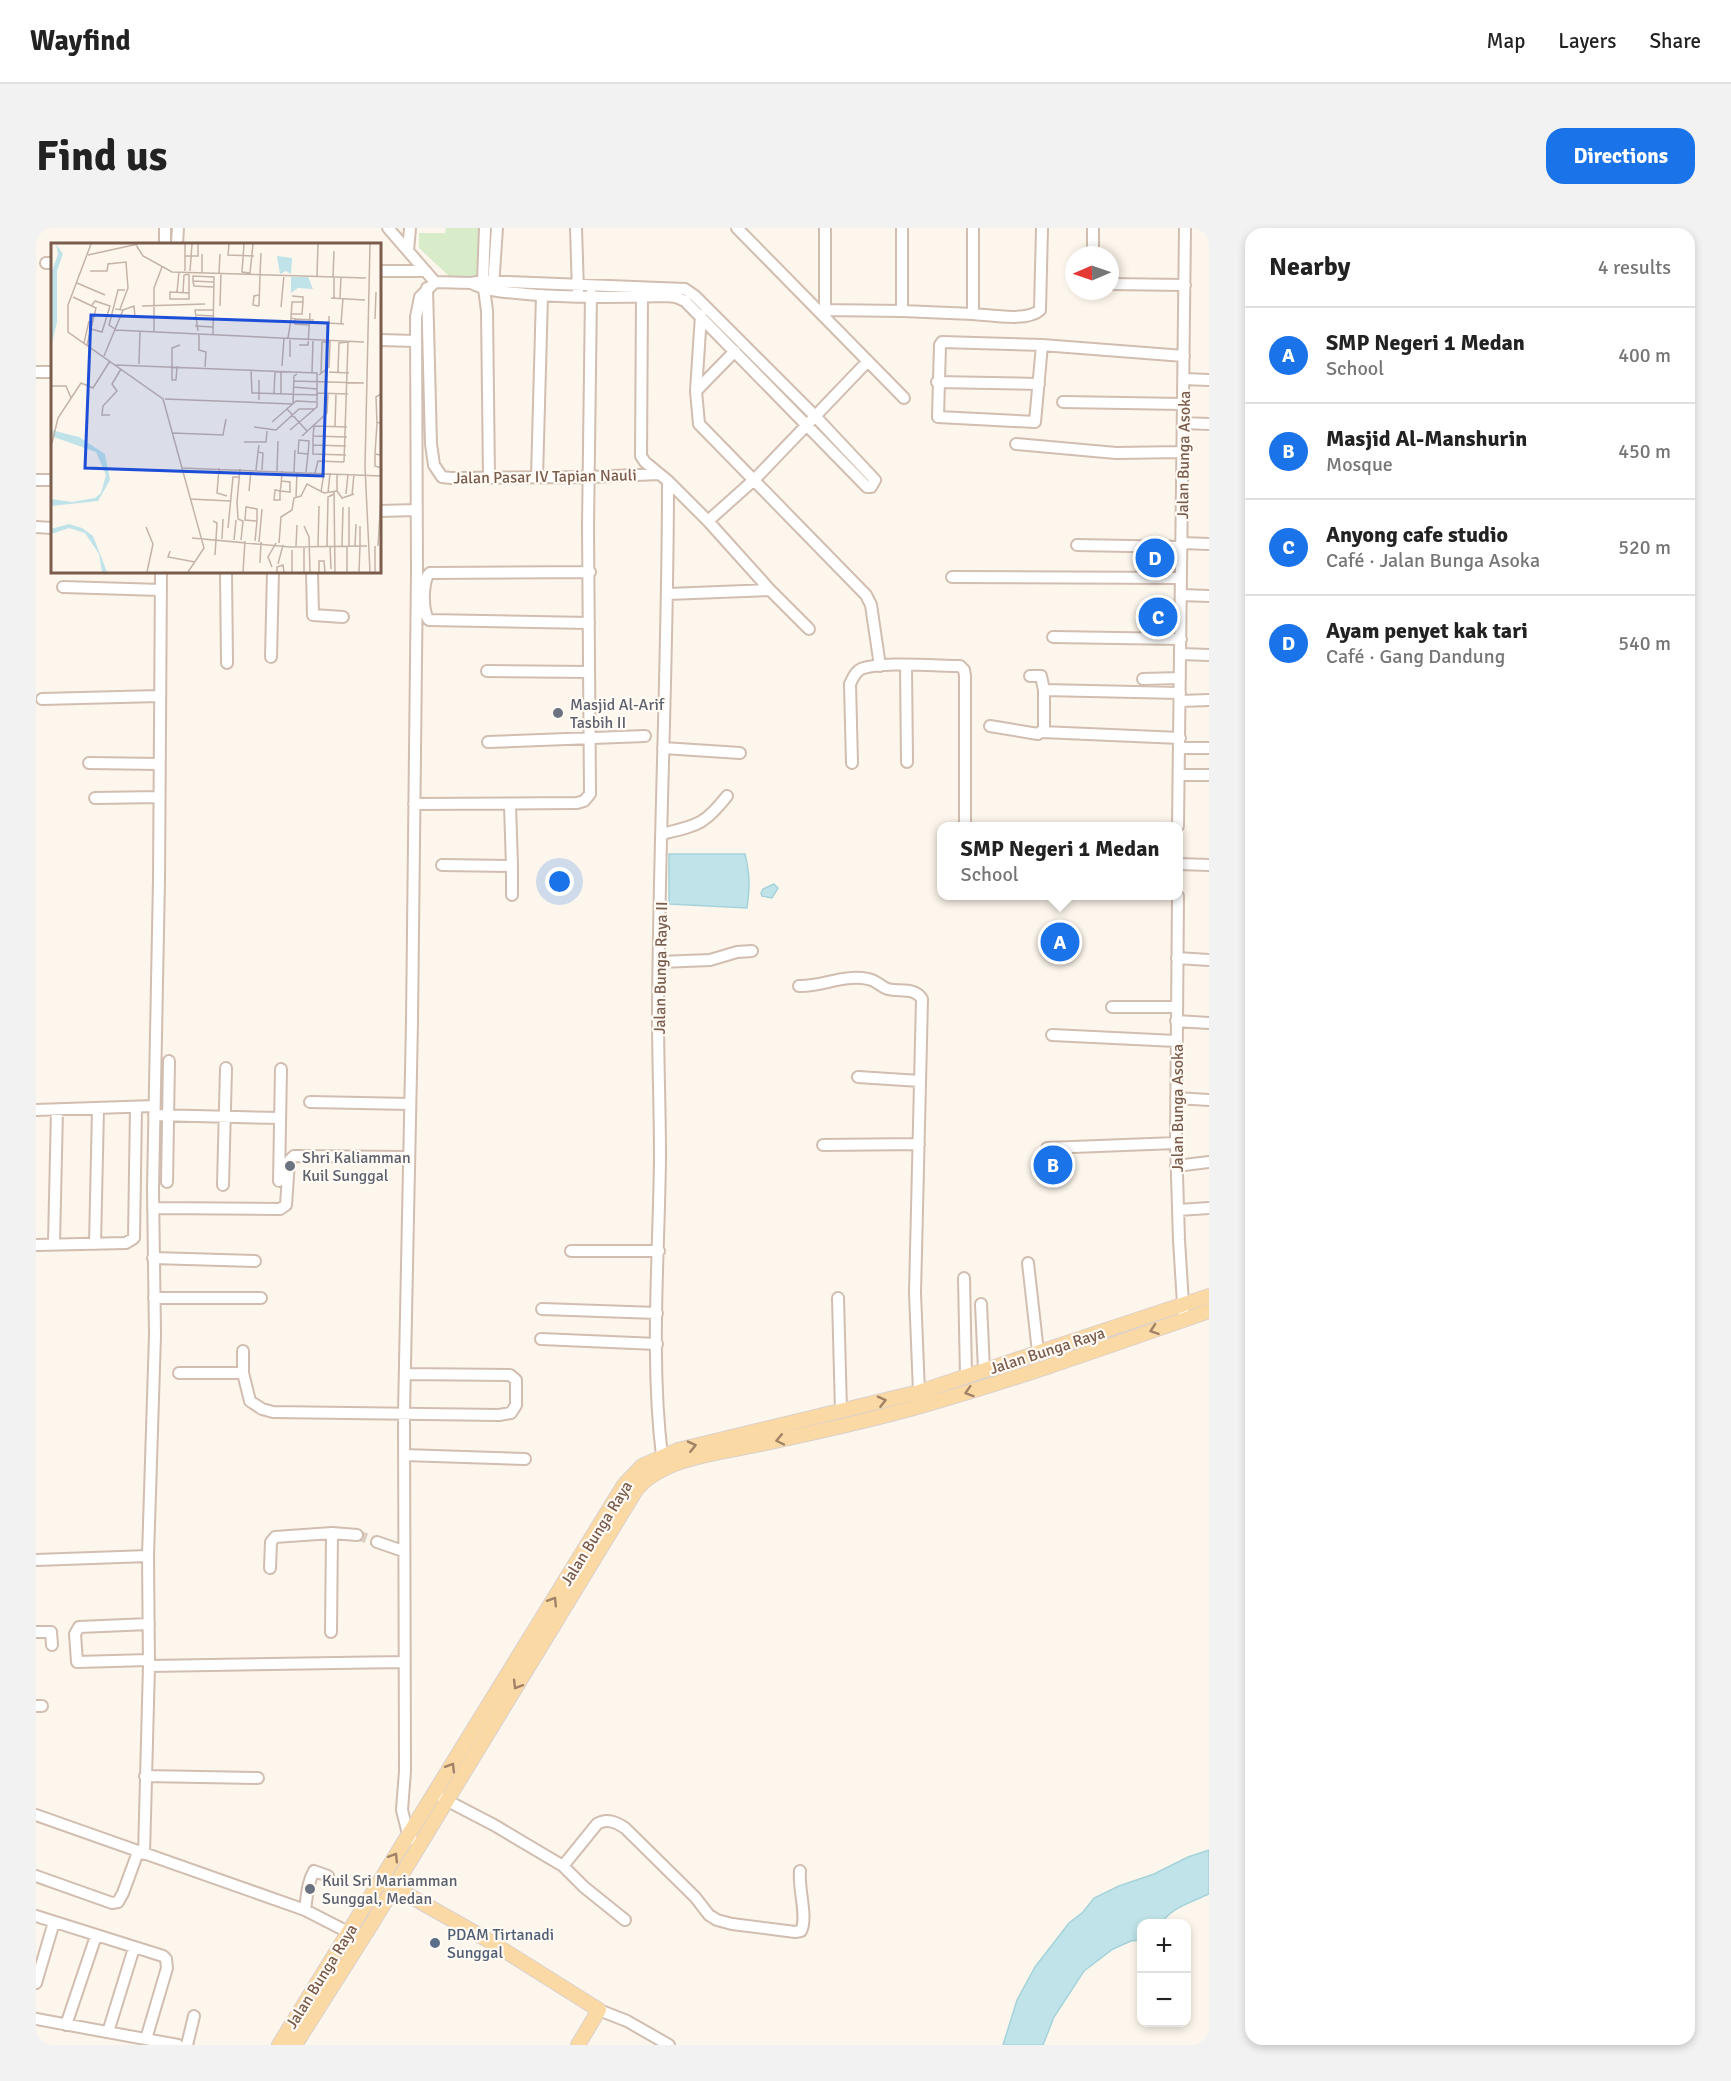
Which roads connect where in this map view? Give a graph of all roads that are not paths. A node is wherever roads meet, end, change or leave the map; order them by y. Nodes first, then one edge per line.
1 (178, 228) edge
2 (388, 228) edge
3 (410, 228) edge
4 (485, 228) edge
5 (497, 228) edge
6 (576, 228) edge
7 (737, 228) edge
8 (753, 228) edge
9 (825, 228) edge
10 (902, 228) edge
11 (973, 228) edge
12 (1042, 228) edge
13 (1093, 228) edge
14 (1185, 228) edge
15 (177, 243) edge
16 (751, 243) junction
17 (1093, 246) edge
18 (408, 251) junction
19 (485, 251) junction
20 (497, 251) junction
21 (381, 271) edge
22 (424, 271) junction
23 (578, 284) junction
24 (1119, 284) edge
25 (431, 285) junction
26 (485, 285) junction
27 (591, 285) junction
28 (1185, 285) junction
29 (542, 295) junction
30 (579, 297) junction
31 (642, 297) junction
32 (591, 298) junction
33 (902, 312) junction
34 (825, 314) junction
35 (973, 314) junction
36 (701, 315) junction
37 (381, 340) edge
38 (416, 341) junction
39 (1042, 345) junction
40 (735, 351) junction
41 (1184, 356) junction
42 (867, 362) junction
43 (1184, 379) junction
44 (1209, 380) edge
45 (937, 382) junction
46 (1039, 384) junction
47 (696, 391) junction
48 (904, 399) dead end
49 (1063, 402) dead end
50 (1183, 404) junction
51 (815, 416) junction
52 (1183, 423) junction
53 (1209, 424) edge
54 (807, 425) junction
55 (1016, 444) dead end
56 (1183, 452) junction
57 (489, 477) junction
58 (537, 477) junction
59 (590, 477) junction
60 (663, 477) junction
61 (755, 479) junction
62 (416, 510) junction
63 (381, 511) edge
64 (708, 521) junction
65 (36, 527) edge
66 (51, 528) edge
67 (1209, 544) edge
68 (1077, 545) dead end
69 (1182, 545) junction
70 (590, 572) junction
71 (161, 573) edge
72 (226, 573) edge
73 (273, 573) edge
74 (312, 573) edge
75 (952, 577) dead end
76 (1181, 578) junction
77 (63, 587) dead end
78 (161, 590) junction
79 (770, 590) junction
80 (668, 594) junction
81 (1181, 595) junction
82 (1209, 596) edge
83 (343, 617) dead end
84 (589, 623) junction
85 (809, 629) dead end
86 (1053, 637) dead end
87 (1181, 639) junction
88 (1180, 654) junction
89 (1209, 656) edge
90 (271, 657) dead end
91 (227, 663) dead end
92 (906, 665) junction
93 (880, 666) junction
94 (487, 671) dead end
95 (589, 672) junction
96 (1030, 676) dead end
97 (1180, 678) junction
98 (1143, 679) dead end
99 (1044, 690) junction
100 (159, 696) junction
101 (1180, 697) junction
102 (42, 699) dead end
103 (1209, 700) edge
104 (990, 726) dead end
105 (1042, 732) junction
106 (645, 736) dead end
107 (589, 737) junction
108 (488, 742) dead end
109 (1180, 743) junction
110 (663, 748) junction
111 (1209, 748) edge
112 (740, 753) dead end
113 (907, 762) dead end
114 (88, 763) dead end
115 (852, 763) dead end
116 (159, 764) junction
117 (1179, 775) junction
118 (1209, 775) edge
119 (159, 796) junction
120 (727, 796) dead end
121 (95, 798) dead end
122 (414, 804) junction
123 (510, 805) junction
124 (965, 822) edge
125 (1179, 822) edge
126 (662, 834) junction
127 (1183, 864) edge
128 (442, 865) dead end
129 (1209, 865) edge
130 (512, 866) junction
131 (512, 895) dead end
132 (1178, 900) edge
133 (752, 951) dead end
134 (1177, 958) junction
135 (1209, 960) edge
136 (660, 962) junction
137 (798, 986) dead end
138 (1112, 1007) dead end
139 (1176, 1007) junction
140 (1176, 1020) junction
141 (1209, 1023) edge
142 (1052, 1035) dead end
143 (1176, 1041) junction
144 (169, 1061) dead end
145 (226, 1068) dead end
146 (281, 1070) dead end
147 (858, 1077) dead end
148 (920, 1081) junction
149 (1176, 1098) junction
150 (1209, 1100) edge
151 (310, 1102) dead end
152 (410, 1104) junction
153 (136, 1107) junction
154 (98, 1108) junction
155 (36, 1110) edge
156 (57, 1110) junction
157 (154, 1111) junction
158 (168, 1115) junction
159 (224, 1116) junction
160 (280, 1118) junction
161 (1176, 1143) junction
162 (919, 1144) junction
163 (823, 1145) dead end
164 (1047, 1148) dead end
165 (408, 1157) junction
166 (1209, 1162) edge
167 (1176, 1166) junction
168 (279, 1181) dead end
169 (167, 1182) dead end
170 (223, 1185) dead end
171 (153, 1208) junction
172 (1209, 1208) edge
173 (1178, 1210) junction
174 (54, 1243) junction
175 (95, 1244) junction
176 (36, 1245) edge
177 (571, 1251) dead end
178 (659, 1251) junction
179 (153, 1258) junction
180 (255, 1261) dead end
181 (1028, 1263) dead end
182 (964, 1278) dead end
183 (1209, 1296) edge
184 (154, 1298) junction
185 (261, 1298) dead end
186 (838, 1298) dead end
187 (981, 1304) dead end
188 (1183, 1304) junction
189 (542, 1309) dead end
190 (1209, 1311) edge
191 (657, 1313) junction
192 (1184, 1320) junction
193 (542, 1339) dead end
194 (657, 1344) junction
195 (243, 1351) dead end
196 (1038, 1352) junction
197 (984, 1370) junction
198 (179, 1373) dead end
199 (243, 1373) junction
200 (405, 1374) junction
201 (966, 1376) junction
202 (919, 1392) junction
203 (841, 1411) junction
204 (404, 1413) junction
205 (828, 1421) junction
206 (404, 1455) junction
207 (662, 1456) junction
208 (525, 1459) dead end
209 (332, 1533) junction
210 (357, 1536) tunnel mouth
211 (377, 1542) tunnel mouth
212 (403, 1551) junction
213 (148, 1556) junction
214 (36, 1560) edge
215 (270, 1568) dead end
216 (149, 1624) junction
217 (36, 1632) edge
218 (331, 1632) dead end
219 (52, 1645) dead end
220 (525, 1658) junction
221 (403, 1662) junction
222 (149, 1663) junction
223 (145, 1776) junction
224 (258, 1778) dead end
225 (441, 1797) junction
226 (36, 1815) edge
227 (408, 1834) junction
228 (419, 1847) junction
229 (141, 1853) junction
230 (564, 1866) junction
231 (800, 1871) dead end
232 (36, 1876) edge
233 (328, 1876) dead end
234 (380, 1879) junction
235 (394, 1887) junction
236 (305, 1910) junction
237 (36, 1916) edge
238 (625, 1920) dead end
239 (54, 1922) junction
240 (348, 1932) junction
241 (96, 1936) junction
242 (134, 1948) junction
243 (36, 1983) edge
244 (599, 2010) junction
245 (194, 2016) dead end
246 (36, 2019) edge
247 (66, 2025) junction
248 (108, 2032) junction
249 (146, 2039) junction
250 (178, 2045) edge
251 (187, 2045) edge
252 (279, 2045) edge
253 (295, 2045) edge
254 (578, 2045) edge
255 (669, 2045) edge

1 - 15 street
2 - 18 street
3 - 18 street
4 - 19 street
5 - 20 street
6 - 23 street
7 - 16 street
8 - 16 street
9 - 34 street
10 - 33 street
11 - 35 street
12 - 35 street
13 - 17 street
14 - 28 street, Jalan Bunga Asoka
16 - 34 street
18 - 22 street
19 - 20 street
19 - 26 street
20 - 26 street
21 - 22 street
22 - 25 street
23 - 26 street
23 - 27 street
23 - 30 street
24 - 28 street
25 - 26 street
25 - 38 street
25 - 57 street, Jalan Pasar IV Tapian Nauli
26 - 29 street
26 - 57 street
27 - 32 street
27 - 51 street
28 - 41 street, Jalan Bunga Asoka
29 - 30 street
29 - 58 street
30 - 32 street
31 - 32 street
31 - 36 street
31 - 60 street
32 - 59 street
33 - 34 street
33 - 35 street
34 - 42 street
36 - 40 street
36 - 47 street
37 - 38 street
38 - 62 street
39 - 41 street
39 - 45 street
39 - 46 street
40 - 47 street
40 - 54 street
41 - 43 street, Jalan Bunga Asoka
42 - 48 street
42 - 51 street
43 - 44 street
43 - 50 street, Jalan Bunga Asoka
45 - 46 street
45 - 46 street
47 - 61 street
49 - 50 street
50 - 52 street, Jalan Bunga Asoka
51 - 54 street
51 - 54 street
52 - 53 street
52 - 56 street, Jalan Bunga Asoka
54 - 61 street
55 - 56 street
56 - 69 street, Jalan Bunga Asoka
57 - 58 street, Jalan Pasar IV Tapian Nauli
58 - 59 street, Jalan Pasar IV Tapian Nauli
59 - 60 street, Jalan Pasar IV Tapian Nauli
59 - 70 street
60 - 64 street
60 - 80 street, Jalan Bunga Raya II
61 - 64 street
61 - 93 street
62 - 63 street
62 - 122 street
64 - 79 street
65 - 66 street
67 - 69 street
68 - 69 street
69 - 76 street, Jalan Bunga Asoka
70 - 84 street
70 - 84 street
71 - 78 street
72 - 91 street
73 - 90 street
74 - 83 street
75 - 76 street
76 - 81 street, Jalan Bunga Asoka
77 - 78 street
78 - 100 street
79 - 80 street
79 - 85 street
80 - 110 street, Jalan Bunga Raya II
81 - 82 street
81 - 87 street, Jalan Bunga Asoka
84 - 95 street
86 - 87 street
87 - 88 street, Jalan Bunga Asoka
88 - 89 street
88 - 97 street, Jalan Bunga Asoka
92 - 93 street
92 - 113 street
92 - 124 street
93 - 115 street
94 - 95 street
95 - 107 street
96 - 99 street
97 - 98 street
97 - 101 street, Jalan Bunga Asoka
99 - 101 street
99 - 105 street
100 - 102 street
100 - 116 street
101 - 103 street
101 - 109 street, Jalan Bunga Asoka
104 - 105 street
105 - 109 street
106 - 107 street
107 - 108 street
107 - 123 street
109 - 111 street
109 - 117 street, Jalan Bunga Asoka
110 - 112 street
110 - 126 street, Jalan Bunga Raya II
114 - 116 street
116 - 119 street
117 - 118 street
117 - 125 street, Jalan Bunga Asoka
119 - 121 street
119 - 157 street
120 - 126 street
122 - 123 street
122 - 152 street
123 - 130 street
126 - 136 street, Jalan Bunga Raya II
127 - 129 street
128 - 130 street
130 - 131 street
132 - 134 street, Jalan Bunga Asoka
133 - 136 street
134 - 135 street
134 - 139 street, Jalan Bunga Asoka
136 - 178 street, Jalan Bunga Raya II
137 - 148 street
138 - 139 street
139 - 140 street, Jalan Bunga Asoka
140 - 141 street
140 - 143 street, Jalan Bunga Asoka
142 - 143 street
143 - 149 street, Jalan Bunga Asoka
144 - 158 street
145 - 159 street
146 - 160 street
147 - 148 street
148 - 162 street
149 - 150 street
149 - 161 street, Jalan Bunga Asoka
151 - 152 street
152 - 165 street
153 - 154 street
153 - 157 street
153 - 175 street
154 - 156 street
154 - 175 street
155 - 156 street
156 - 174 street
157 - 158 street
157 - 171 street
158 - 159 street
158 - 169 street
159 - 160 street
159 - 170 street
160 - 168 street
161 - 164 street
161 - 167 street, Jalan Bunga Asoka
162 - 163 street
162 - 202 street
165 - 171 street
165 - 200 street
166 - 167 street
167 - 173 street, Jalan Bunga Asoka
171 - 179 street
172 - 173 street
173 - 188 street, Jalan Bunga Asoka
174 - 175 street
174 - 176 street
177 - 178 street
178 - 191 street, Jalan Bunga Raya II
179 - 180 street
179 - 184 street
181 - 196 street
182 - 201 street
183 - 188 main road, Jalan Bunga Raya
184 - 185 street
184 - 213 street
186 - 203 street
187 - 197 street
188 - 192 street, Jalan Bunga Asoka
188 - 196 main road, Jalan Bunga Raya
189 - 191 street
190 - 192 main road, Jalan Bunga Raya
191 - 194 street, Jalan Bunga Raya II
192 -> 205 main road, Jalan Bunga Raya
193 - 194 street
194 - 207 street, Jalan Bunga Raya II
195 - 199 street
196 - 197 main road, Jalan Bunga Raya
197 - 201 main road, Jalan Bunga Raya
198 - 199 street
199 - 204 street
200 - 204 street
200 - 204 street
201 - 202 main road, Jalan Bunga Raya
203 -> 202 main road, Jalan Bunga Raya
203 - 205 main road, Jalan Bunga Raya
204 - 206 street
207 -> 205 main road, Jalan Bunga Raya
205 -> 220 main road, Jalan Bunga Raya
206 - 208 street
206 - 212 street
220 -> 207 main road, Jalan Bunga Raya
209 - 210 street
209 - 215 street
209 - 218 street
211 - 212 street
212 - 221 street
213 - 214 street
213 - 216 street
216 - 222 street
216 - 222 street
217 - 219 street
220 - 225 main road, Jalan Bunga Raya
221 - 222 street
221 - 227 street
222 - 223 street
223 - 224 street
223 - 229 street
225 - 227 main road, Jalan Bunga Raya
225 - 228 main road, Jalan Bunga Raya
225 - 230 street
226 - 229 street
227 - 228 street
234 -> 227 main road, Jalan Bunga Raya
228 - 235 main road, Jalan Bunga Raya
229 - 232 street
229 - 236 street
230 - 231 street
230 - 238 street
233 - 236 street
234 - 235 main road
234 - 240 main road, Jalan Bunga Raya
235 - 244 main road
235 - 253 main road, Jalan Bunga Raya
236 - 240 street
237 - 239 street
239 - 241 street
239 - 243 street
240 - 252 main road, Jalan Bunga Raya
241 - 242 street
241 - 247 street
242 - 248 street
242 - 249 street
244 - 254 main road
244 - 255 street
245 - 251 street
246 - 247 street
247 - 248 street
248 - 249 street
249 - 250 street

